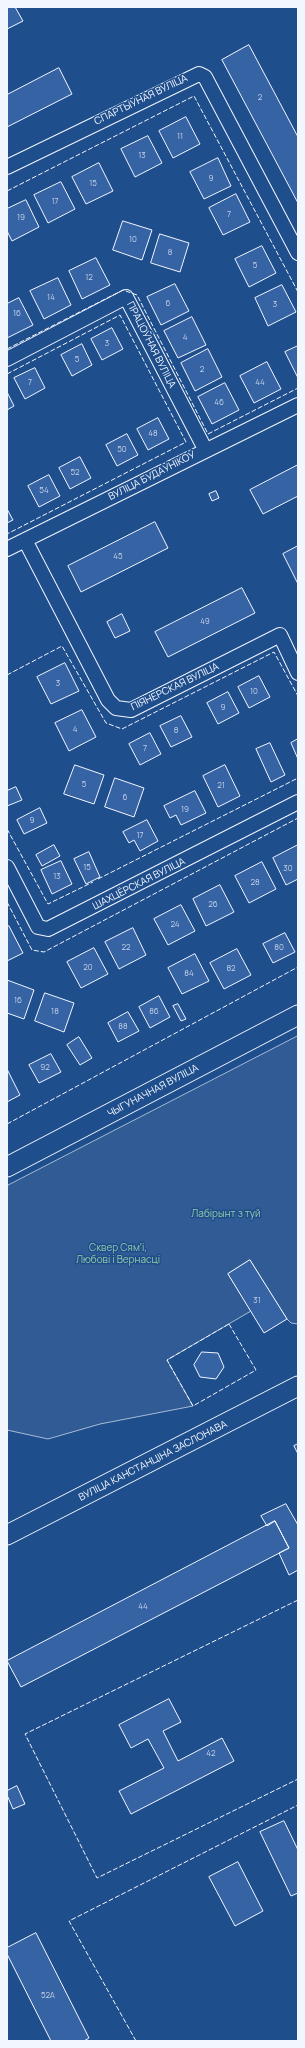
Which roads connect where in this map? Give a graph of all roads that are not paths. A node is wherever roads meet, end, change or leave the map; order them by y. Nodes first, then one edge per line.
1 (7, 166) edge
2 (298, 253) edge
3 (7, 359) edge
4 (298, 405) edge
5 (205, 449) junction
6 (25, 540) junction
7 (7, 549) edge
8 (298, 673) edge
9 (298, 802) edge
10 (7, 867) edge
11 (298, 1015) edge
12 (7, 1167) edge
13 (298, 1386) edge
14 (7, 1535) edge

1 - 2 street, СПАРТЫЎНАЯ ВУЛІЦА
3 - 5 street, ПРАЦОЎНАЯ ВУЛІЦА
4 - 5 street, ВУЛІЦА БУДАЎНІКОЎ
5 - 6 street, ВУЛІЦА БУДАЎНІКОЎ
6 - 7 street, ВУЛІЦА БУДАЎНІКОЎ
6 - 8 street, ПІЯНЕРСКАЯ ВУЛІЦА
9 - 10 street, ШАХЦЁРСКАЯ ВУЛІЦА
11 - 12 main road, ЧЫГУНАЧНАЯ ВУЛІЦА
13 - 14 main road, ВУЛІЦА КАНСТАНЦІНА ЗАСЛОНАВА

